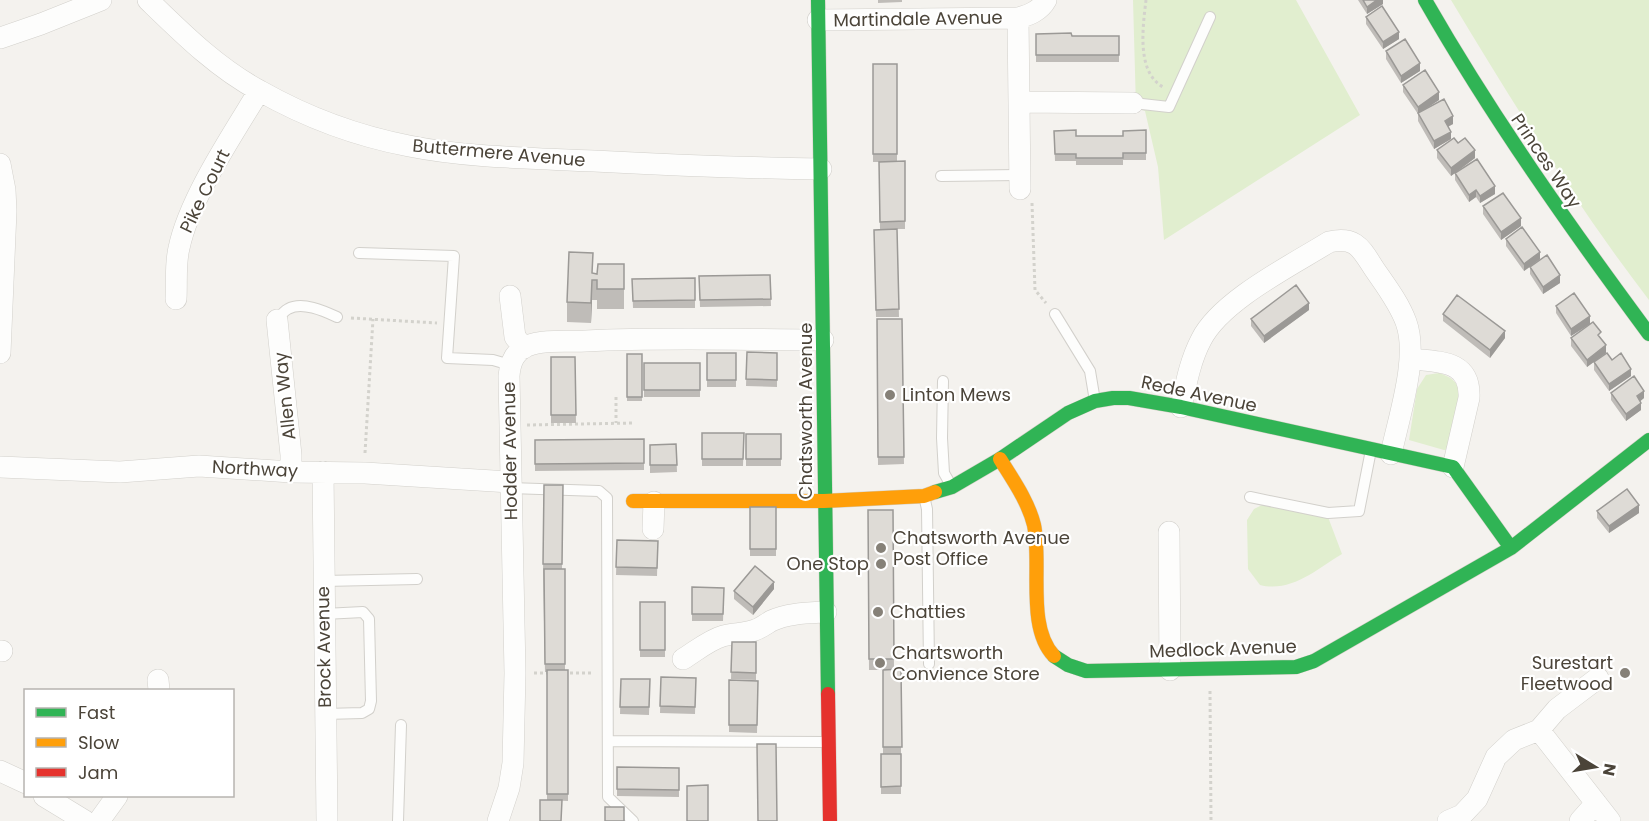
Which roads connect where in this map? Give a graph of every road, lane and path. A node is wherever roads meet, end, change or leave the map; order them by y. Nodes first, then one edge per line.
1 (101, 0) edge
2 (148, 0) edge
3 (1046, 0) edge
4 (1146, 0) edge
5 (1425, 0) edge
6 (818, 10) edge
7 (1210, 17) dead end
8 (1018, 18) junction
9 (0, 38) edge
10 (259, 91) junction
11 (1176, 91) junction
12 (1019, 102) junction
13 (1133, 103) joint
14 (0, 164) edge
15 (821, 169) junction
16 (941, 176) dead end
17 (1020, 182) junction
18 (359, 253) dead end
19 (2, 269) edge
20 (510, 296) dead end
21 (176, 299) dead end
22 (1054, 314) joint
23 (337, 317) joint
24 (373, 319) junction
25 (277, 320) joint
26 (448, 324) junction
27 (1649, 334) edge
28 (823, 340) junction
29 (524, 348) junction
30 (0, 353) edge
31 (1411, 359) junction
32 (510, 365) junction
33 (943, 381) dead end
34 (616, 398) dead end
35 (1095, 401) junction
36 (1181, 407) junction
37 (616, 423) junction
38 (633, 423) dead end
39 (510, 426) junction
40 (1649, 440) edge
41 (1381, 452) junction
42 (1000, 459) junction
43 (0, 466) edge
44 (1453, 467) junction
45 (291, 472) junction
46 (323, 472) junction
47 (365, 473) junction
48 (510, 485) junction
49 (952, 487) junction
50 (924, 496) junction
51 (1250, 497) dead end
52 (644, 501) joint
53 (824, 501) junction
54 (653, 529) dead end
55 (1169, 532) dead end
56 (1511, 548) junction
57 (417, 579) dead end
58 (324, 581) junction
59 (826, 612) junction
60 (324, 614) junction
61 (683, 659) dead end
62 (929, 664) dead end
63 (1211, 669) junction
64 (1170, 670) junction
65 (607, 672) junction
66 (514, 673) junction
67 (549, 673) edge
68 (561, 673) edge
69 (1598, 678) dead end
70 (325, 714) junction
71 (401, 725) dead end
72 (1539, 730) junction
73 (609, 741) junction
74 (827, 742) junction
75 (0, 771) edge
76 (24, 782) edge
77 (48, 797) edge
78 (116, 797) edge
79 (1596, 803) junction
80 (1452, 820) edge
81 (85, 821) edge
82 (99, 821) edge
83 (327, 821) edge
84 (398, 821) edge
85 (498, 821) edge
86 (633, 821) edge
87 (830, 821) edge
88 (1211, 821) edge
89 (1580, 821) edge
90 (1610, 821) edge

1 - 9 street
2 - 10 street, Buttermere Avenue
3 - 8 street, Martindale Avenue
4 - 11 path
5 - 27 street, Princes Way
6 - 8 street, Martindale Avenue
6 - 15 street, Chatsworth Avenue
7 - 11 lane
8 - 12 street, Martindale Avenue
10 - 15 street, Buttermere Avenue
10 - 21 street, Pike Court
11 - 13 lane
12 - 13 street
12 - 17 street, Martindale Avenue
14 - 19 street
15 - 28 street, Chatsworth Avenue
16 - 17 lane
17 - 22 path
18 - 26 lane
19 - 30 street
20 - 29 street
22 - 35 lane
23 - 24 path
23 - 25 lane
24 - 26 path
24 - 47 path
25 - 45 street, Allen Way
26 - 32 lane
28 - 29 street
28 - 53 street, Chatsworth Avenue
29 - 32 street, Hodder Avenue
31 - 36 street
31 - 41 street
31 - 44 street
32 - 39 street, Hodder Avenue
33 - 49 lane
34 - 37 path
35 - 36 street, Rede Avenue
35 - 42 street, Rede Avenue
36 - 41 street, Rede Avenue
37 - 38 path
37 - 39 path
39 - 48 street, Hodder Avenue
40 - 56 street, Medlock Avenue
41 - 44 street, Rede Avenue
41 - 51 lane
42 - 49 street, Rede Avenue
42 - 64 street, Medlock Avenue
43 - 45 street, Northway
44 - 56 street
45 - 46 street, Northway
46 - 47 street, Northway
46 - 58 street, Brock Avenue
47 - 48 street, Northway
48 - 65 lane
48 - 66 street, Hodder Avenue
49 - 50 street, Rede Avenue
50 - 53 street, Rede Avenue
50 - 62 lane
52 - 53 street, Rede Avenue
52 - 54 street
53 - 59 street, Chatsworth Avenue
55 - 64 street
56 - 63 street, Medlock Avenue
57 - 58 lane
58 - 60 street, Brock Avenue
59 - 61 street
59 - 74 street, Chatsworth Avenue
60 - 70 street, Brock Avenue
60 - 70 lane
63 - 64 street, Medlock Avenue
63 - 88 path
65 - 68 path
65 - 73 lane
66 - 67 path
66 - 85 street, Hodder Avenue
69 - 72 street
70 - 83 street, Brock Avenue
71 - 84 lane
72 - 79 street
72 - 80 street
73 - 74 lane
73 - 86 lane
74 - 87 street, Chatsworth Avenue
75 - 76 street
77 - 81 street
78 - 82 street
79 - 89 street
79 - 90 street

